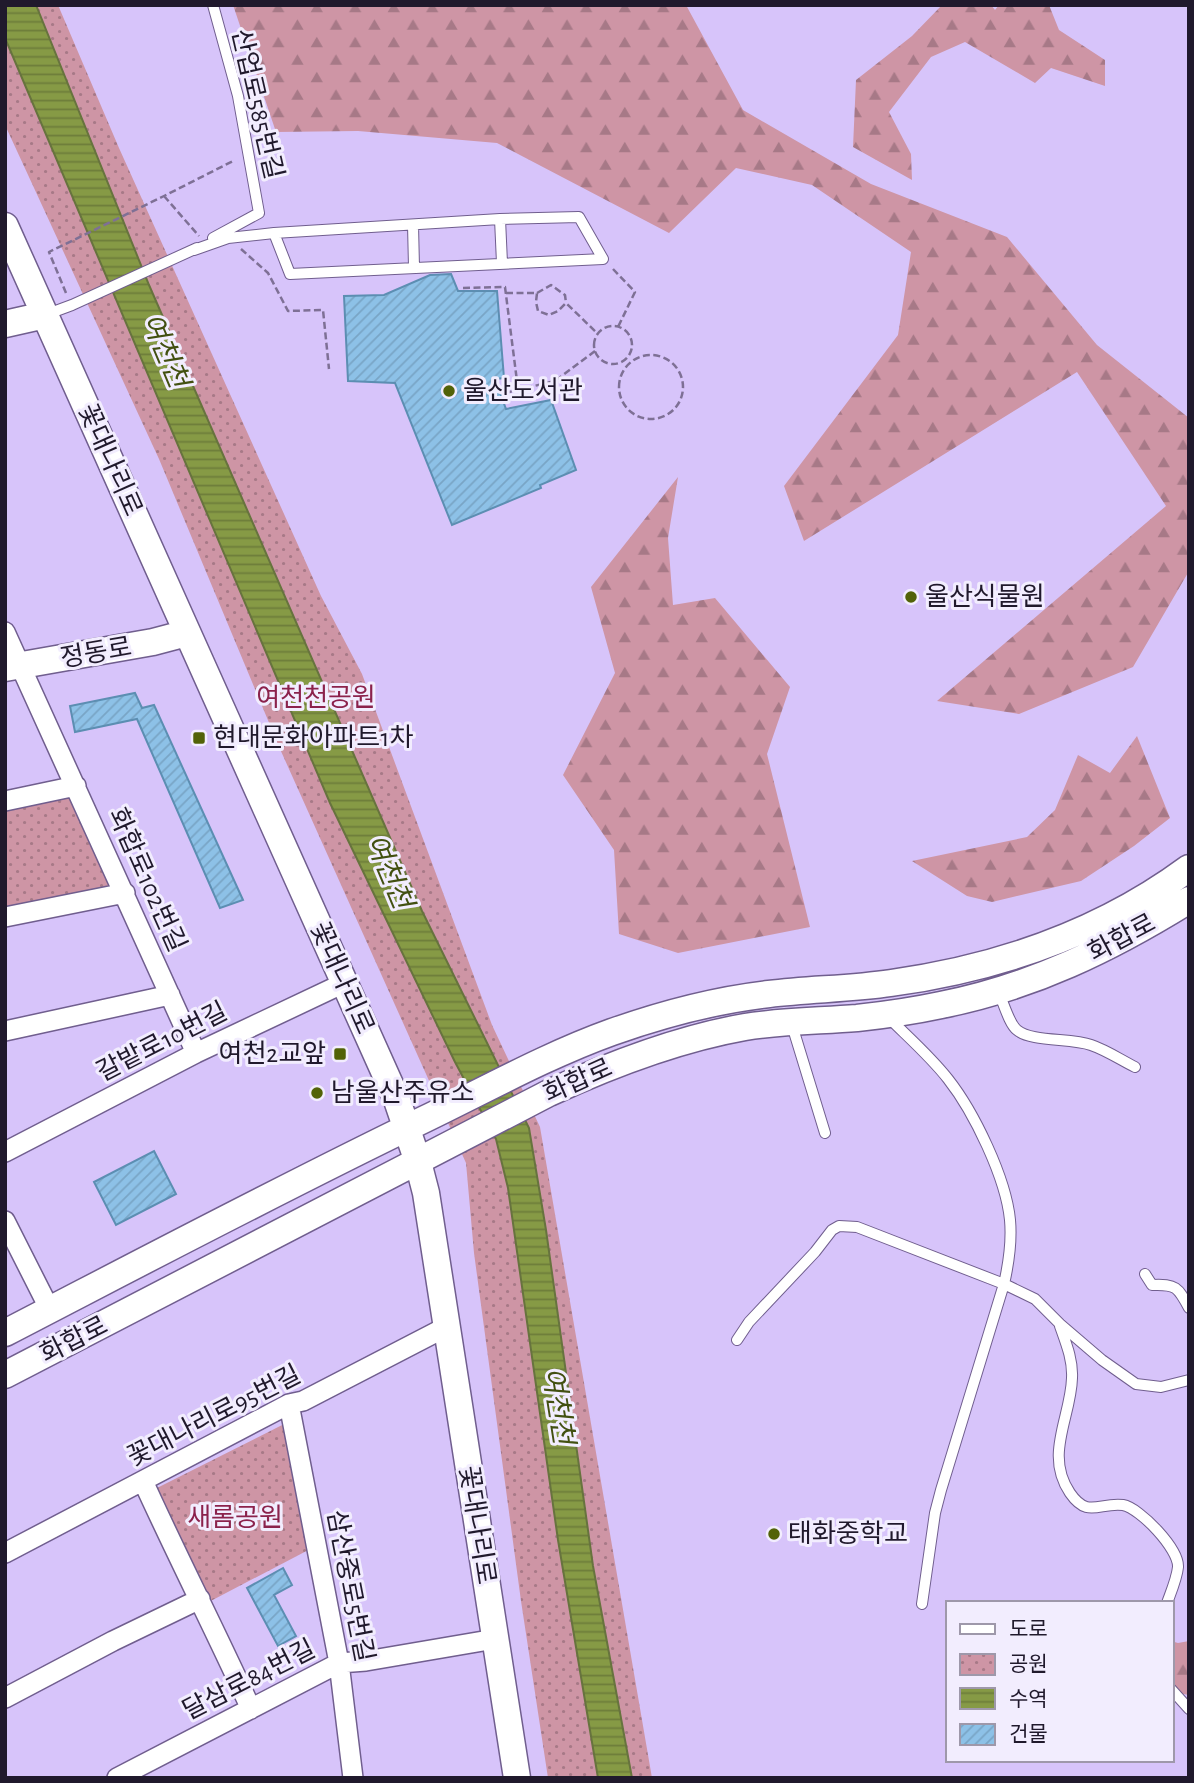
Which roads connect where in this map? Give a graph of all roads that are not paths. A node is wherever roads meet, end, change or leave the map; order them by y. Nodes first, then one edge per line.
1 (213, 5) edge
2 (500, 219) junction
3 (413, 225) junction
4 (5, 226) edge
5 (274, 233) junction
6 (191, 251) junction
7 (502, 263) junction
8 (414, 267) junction
9 (45, 315) junction
10 (5, 324) edge
11 (5, 632) edge
12 (187, 633) junction
13 (12, 666) edge
14 (76, 786) junction
15 (5, 801) edge
16 (1189, 867) edge
17 (125, 893) junction
18 (1189, 900) edge
19 (5, 917) edge
20 (344, 983) junction
21 (998, 991) junction
22 (170, 995) junction
23 (886, 1014) junction
24 (791, 1022) junction
25 (5, 1031) edge
26 (196, 1053) junction
27 (1135, 1067) dead end
28 (407, 1128) junction
29 (825, 1133) dead end
30 (5, 1152) edge
31 (418, 1161) junction
32 (5, 1221) edge
33 (1145, 1274) dead end
34 (1004, 1284) junction
35 (1189, 1308) edge
36 (50, 1310) junction
37 (1060, 1325) junction
38 (446, 1327) junction
39 (5, 1333) edge
40 (737, 1340) dead end
41 (5, 1375) edge
42 (1189, 1380) edge
43 (289, 1404) junction
44 (143, 1481) junction
45 (5, 1553) edge
46 (200, 1599) junction
47 (1168, 1601) edge
48 (922, 1604) dead end
49 (495, 1639) junction
50 (339, 1663) junction
51 (1173, 1691) edge
52 (5, 1698) edge
53 (251, 1709) junction
54 (1189, 1709) edge
55 (117, 1778) edge
56 (353, 1778) edge
57 (517, 1778) edge

1 - 6 lane, 산업로585번길
2 - 3 lane
2 - 7 lane
2 - 7 lane
3 - 5 lane
3 - 8 lane
4 - 9 main road, 꽃대나리로
5 - 6 lane
5 - 8 lane
6 - 9 lane
7 - 8 lane
9 - 10 main road
9 - 12 main road, 꽃대나리로
11 - 13 street, 화합로102번길
12 - 13 main road, 정동로
12 - 20 main road, 꽃대나리로
13 - 14 street, 화합로102번길
14 - 15 street
14 - 17 street, 화합로102번길
16 - 28 main road, 화합로
17 - 19 street
17 - 22 street, 화합로102번길
18 - 21 main road, 화합로
20 - 26 street, 갈밭로10번길
20 - 28 main road, 꽃대나리로
21 - 23 main road, 화합로
21 - 27 lane
22 - 25 street, 화합로102번길
22 - 26 street, 화합로102번길
23 - 24 main road, 화합로
23 - 34 lane
24 - 29 lane
24 - 31 main road, 화합로
26 - 30 street, 갈밭로10번길
28 - 31 main road, 꽃대나리로
28 - 36 main road, 화합로
31 - 38 main road, 꽃대나리로
31 - 41 main road, 화합로
32 - 36 street
33 - 35 lane
34 - 37 lane
34 - 40 lane
34 - 48 lane
36 - 39 main road, 화합로
37 - 42 lane
37 - 47 lane
38 - 43 street, 꽃대나리로95번길
38 - 49 main road, 꽃대나리로
43 - 44 street, 꽃대나리로95번길
43 - 50 street, 삼산중로5번길
44 - 45 street, 꽃대나리로95번길
44 - 46 street
46 - 52 street
46 - 53 street
49 - 50 street, 달삼로84번길
49 - 57 main road, 꽃대나리로
50 - 53 street, 달삼로84번길
50 - 56 street, 삼산중로5번길
51 - 54 lane
53 - 55 street, 달삼로84번길

